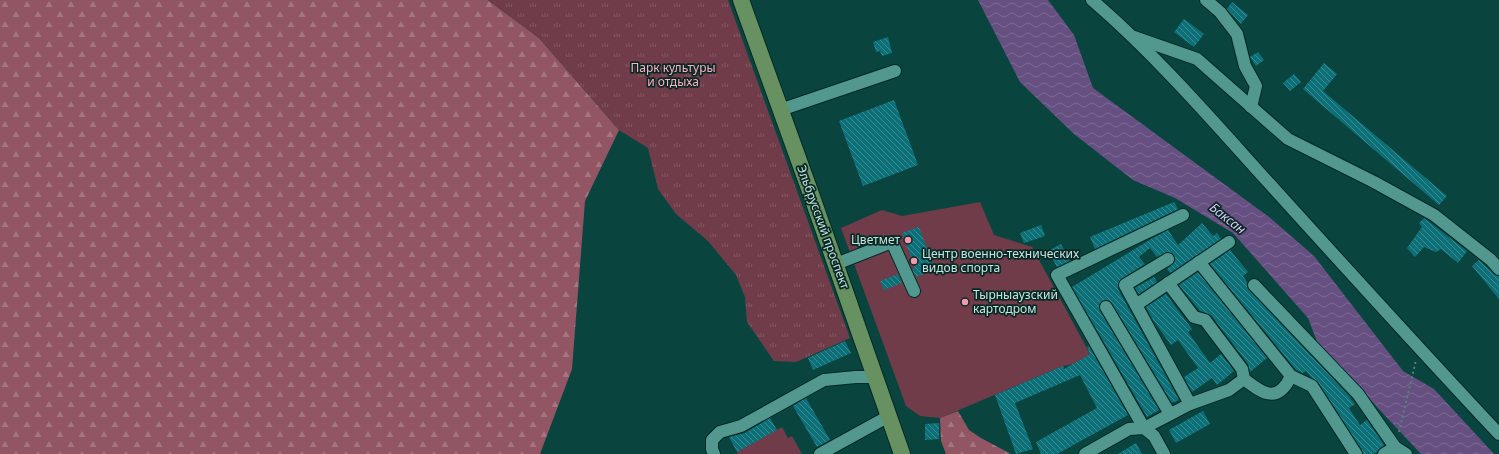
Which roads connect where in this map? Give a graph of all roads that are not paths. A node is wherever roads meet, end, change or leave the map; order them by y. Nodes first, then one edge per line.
1 (741, 0) edge
2 (1092, 0) edge
3 (1206, 0) edge
4 (1131, 36) junction
5 (895, 71) dead end
6 (1251, 107) junction
7 (780, 110) junction
8 (1183, 215) dead end
9 (1229, 242) dead end
10 (1168, 258) dead end
11 (1200, 262) junction
12 (836, 264) junction
13 (1499, 269) edge
14 (1168, 283) junction
15 (1254, 285) dead end
16 (914, 291) dead end
17 (1136, 305) junction
18 (1106, 307) dead end
19 (1291, 376) junction
20 (876, 377) junction
21 (1244, 379) junction
22 (1190, 404) junction
23 (1170, 414) junction
24 (889, 416) junction
25 (1144, 428) junction
26 (1499, 434) edge
27 (1395, 447) junction
28 (714, 454) edge
29 (820, 454) edge
30 (902, 454) edge
31 (1085, 454) edge
32 (1164, 454) edge
33 (1356, 454) edge
34 (1384, 454) edge
35 (1406, 454) edge

1 - 7 main road, Эльбрусский проспект
2 - 4 street
3 - 6 street
4 - 6 street
4 - 26 street
5 - 7 street
6 - 13 street
7 - 12 main road, Эльбрусский проспект
8 - 25 street
9 - 11 street
10 - 17 street
11 - 14 street
11 - 19 street
12 - 16 street
12 - 20 main road, Эльбрусский проспект
14 - 17 street
14 - 21 street
15 - 27 street
17 - 22 street
18 - 23 street
19 - 21 street
19 - 33 street
20 - 24 main road, Эльбрусский проспект
20 - 28 street
21 - 22 street
22 - 23 street
23 - 25 street
24 - 29 street
24 - 30 main road, Эльбрусский проспект
25 - 31 street
25 - 32 street
27 - 34 street
27 - 35 street

